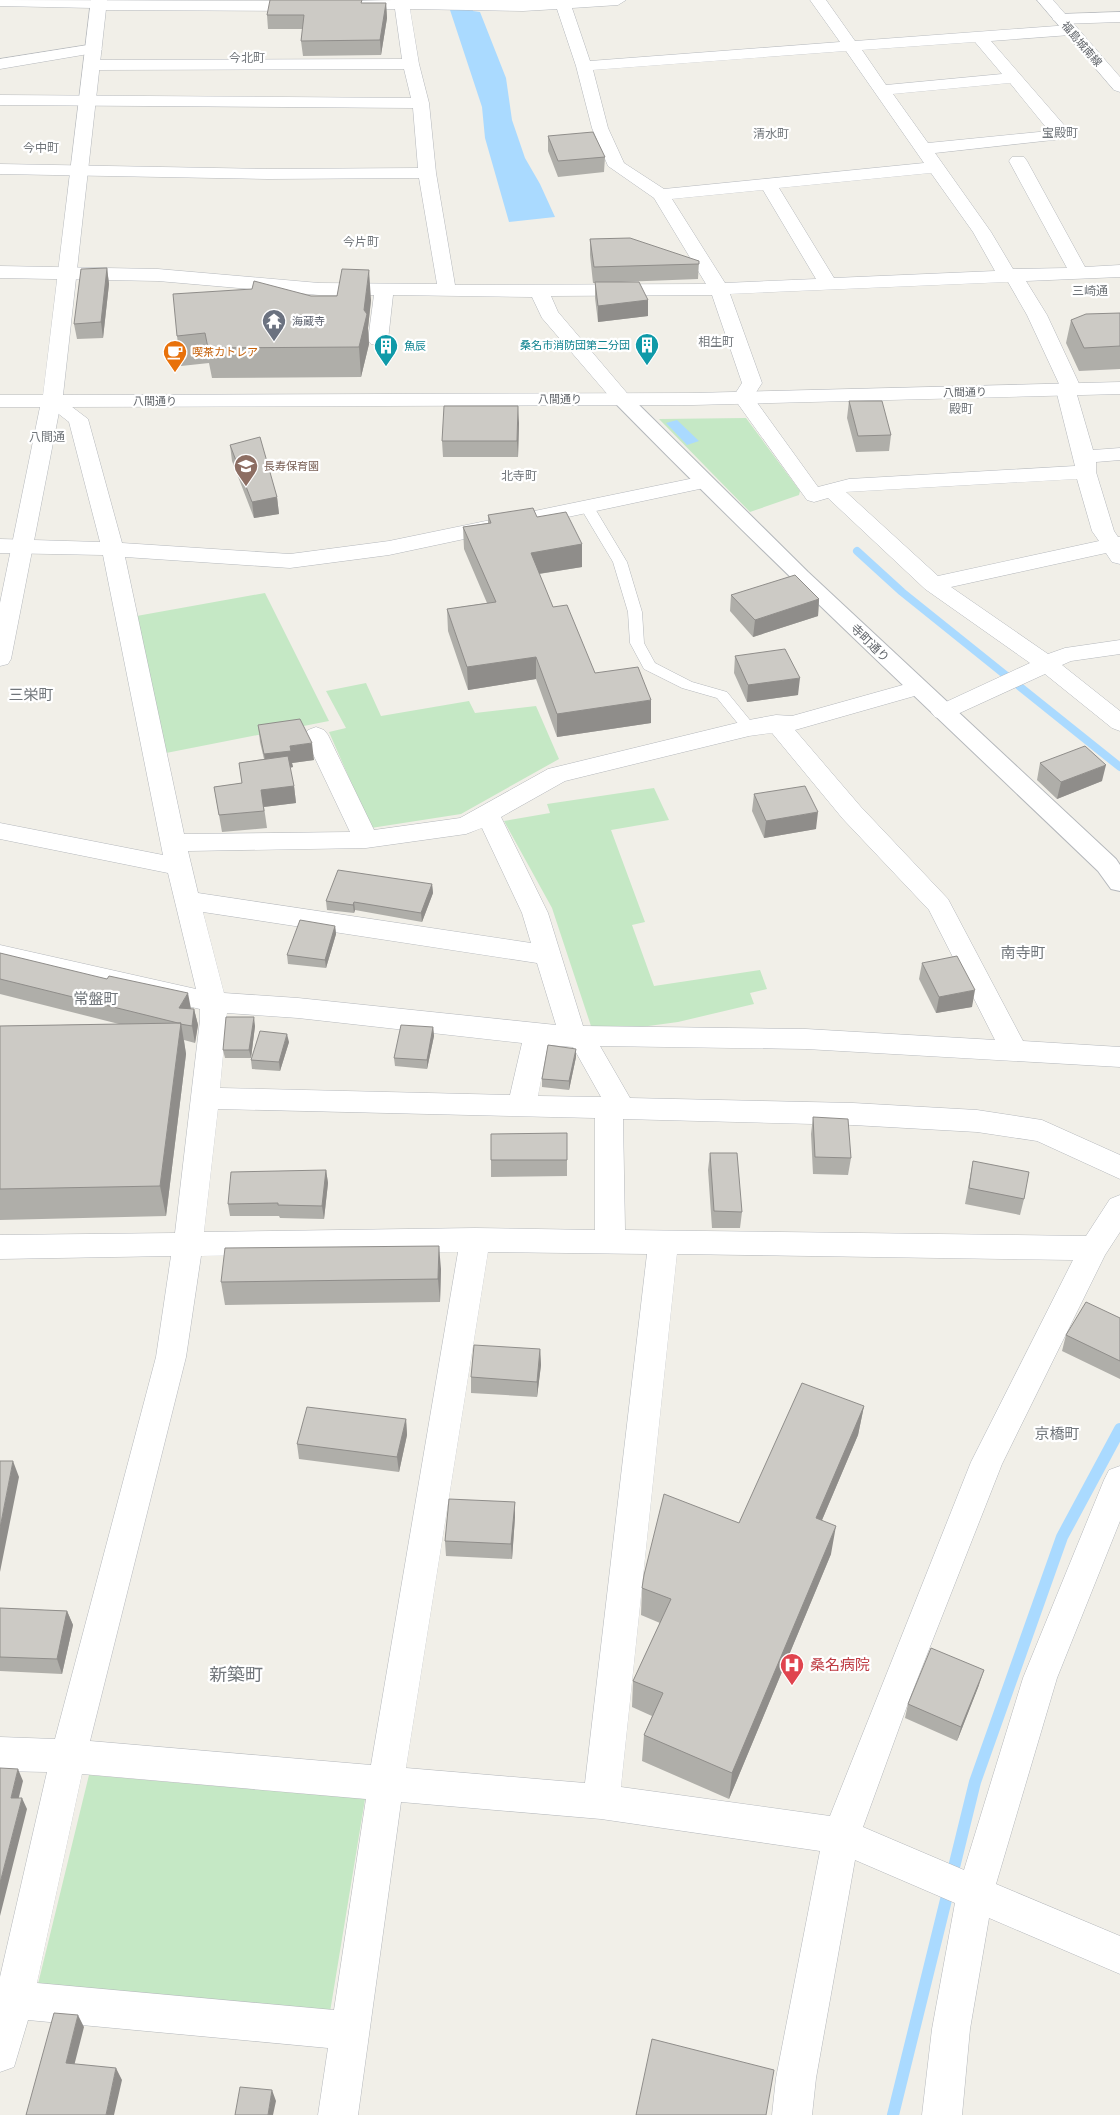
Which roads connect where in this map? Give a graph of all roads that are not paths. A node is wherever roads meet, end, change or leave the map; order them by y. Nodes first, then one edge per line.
1 (618, 0) edge
2 (818, 0) edge
3 (1045, 0) edge
4 (0, 1) edge
5 (401, 2) edge
6 (99, 3) edge
7 (563, 4) junction
8 (1120, 17) edge
9 (1065, 24) junction
10 (979, 37) junction
11 (849, 47) junction
12 (94, 57) junction
13 (0, 64) edge
14 (412, 64) junction
15 (584, 66) junction
16 (1014, 78) junction
17 (1120, 87) edge
18 (881, 90) junction
19 (0, 100) edge
20 (88, 101) junction
21 (421, 103) junction
22 (922, 149) junction
23 (1018, 160) dead end
24 (935, 167) junction
25 (0, 169) edge
26 (81, 171) junction
27 (427, 174) junction
28 (768, 184) junction
29 (661, 195) junction
30 (1120, 271) edge
31 (0, 272) edge
32 (1079, 273) junction
33 (67, 274) junction
34 (1010, 275) junction
35 (828, 284) junction
36 (720, 289) junction
37 (448, 290) junction
38 (539, 291) junction
39 (384, 292) junction
40 (378, 340) dead end
41 (1120, 388) edge
42 (1069, 390) junction
43 (743, 397) junction
44 (622, 399) junction
45 (52, 400) junction
46 (0, 401) edge
47 (1120, 454) edge
48 (1085, 464) junction
49 (704, 482) junction
50 (831, 489) junction
51 (587, 507) junction
52 (23, 545) junction
53 (0, 546) edge
54 (1117, 548) edge
55 (113, 549) junction
56 (934, 584) junction
57 (1120, 647) edge
58 (0, 659) edge
59 (1042, 666) junction
60 (916, 688) junction
61 (944, 712) junction
62 (776, 723) junction
63 (1120, 723) edge
64 (749, 728) junction
65 (316, 735) dead end
66 (488, 815) junction
67 (0, 831) edge
68 (366, 840) junction
69 (176, 855) junction
70 (1120, 883) edge
71 (186, 900) junction
72 (0, 954) edge
73 (547, 955) junction
74 (213, 1002) junction
75 (536, 1035) junction
76 (577, 1037) junction
77 (1013, 1049) junction
78 (1120, 1057) edge
79 (207, 1098) junction
80 (522, 1105) junction
81 (615, 1108) junction
82 (1120, 1168) edge
83 (1120, 1207) edge
84 (475, 1240) junction
85 (610, 1241) junction
86 (663, 1243) junction
87 (188, 1244) junction
88 (0, 1247) edge
89 (1094, 1248) junction
90 (1120, 1480) edge
91 (0, 1754) edge
92 (68, 1756) junction
93 (386, 1784) junction
94 (601, 1802) junction
95 (841, 1836) junction
96 (975, 1893) junction
97 (1120, 1955) edge
98 (14, 2000) junction
99 (349, 2031) junction
100 (0, 2053) edge
101 (338, 2115) edge
102 (792, 2115) edge
103 (942, 2115) edge

1 - 7 street
2 - 11 street
3 - 9 street, 福島城南線
4 - 6 street
5 - 6 street
5 - 7 street
5 - 14 street
6 - 12 street
7 - 15 street
8 - 9 street
9 - 10 street
9 - 17 street, 福島城南線
10 - 11 street
10 - 16 street
11 - 15 street
11 - 18 street
12 - 13 street
12 - 14 street
12 - 20 street
14 - 21 street
15 - 29 street
16 - 18 street
16 - 22 street
18 - 22 street
19 - 20 street
20 - 21 street
20 - 26 street
21 - 27 street
22 - 24 street
23 - 32 street
24 - 28 street
24 - 34 street
25 - 26 street
26 - 27 street
26 - 33 street
27 - 37 street
28 - 29 street
28 - 35 street
29 - 36 street
30 - 32 street
31 - 33 street
32 - 34 street
33 - 39 street
33 - 45 street
34 - 35 street
34 - 42 street
35 - 36 street
36 - 38 street
36 - 43 street
37 - 38 street
37 - 39 street
38 - 44 street
39 - 40 street
41 - 42 street, 八間通り
42 - 43 street, 八間通り
42 - 48 street
43 - 44 street, 八間通り
43 - 50 street
44 - 45 street, 八間通り
44 - 49 street, 寺町通り
45 - 46 street, 八間通り
45 - 52 street
45 - 55 street
47 - 48 street
48 - 50 street
48 - 54 street
49 - 51 street
49 - 60 street, 寺町通り
50 - 56 street
51 - 55 street
51 - 64 lane
52 - 53 street
52 - 55 street
52 - 58 street
54 - 56 street
55 - 69 street
56 - 59 street
57 - 59 street
59 - 61 street
59 - 63 street
60 - 61 street, 寺町通り
60 - 62 street
61 - 70 street, 寺町通り
62 - 64 street
62 - 77 street
64 - 66 street
65 - 68 street
66 - 68 street
66 - 73 street
67 - 69 street
68 - 69 street
69 - 71 street
71 - 73 street
71 - 74 street
72 - 74 street
73 - 76 street
74 - 75 street
74 - 79 street
75 - 76 street
75 - 80 street
76 - 77 street
76 - 81 street
77 - 78 street
79 - 80 street
79 - 87 street
80 - 81 street
81 - 82 street
81 - 85 street
83 - 89 street
84 - 85 street
84 - 87 street
84 - 93 street
85 - 86 street
86 - 89 street
86 - 94 street
87 - 88 street
87 - 92 street
89 - 95 street
90 - 96 street
91 - 92 street
92 - 93 street
92 - 98 street
93 - 94 street
93 - 99 street
94 - 95 street
95 - 96 street
95 - 102 street
96 - 97 street
96 - 103 street
98 - 99 street
98 - 100 street
99 - 101 street

